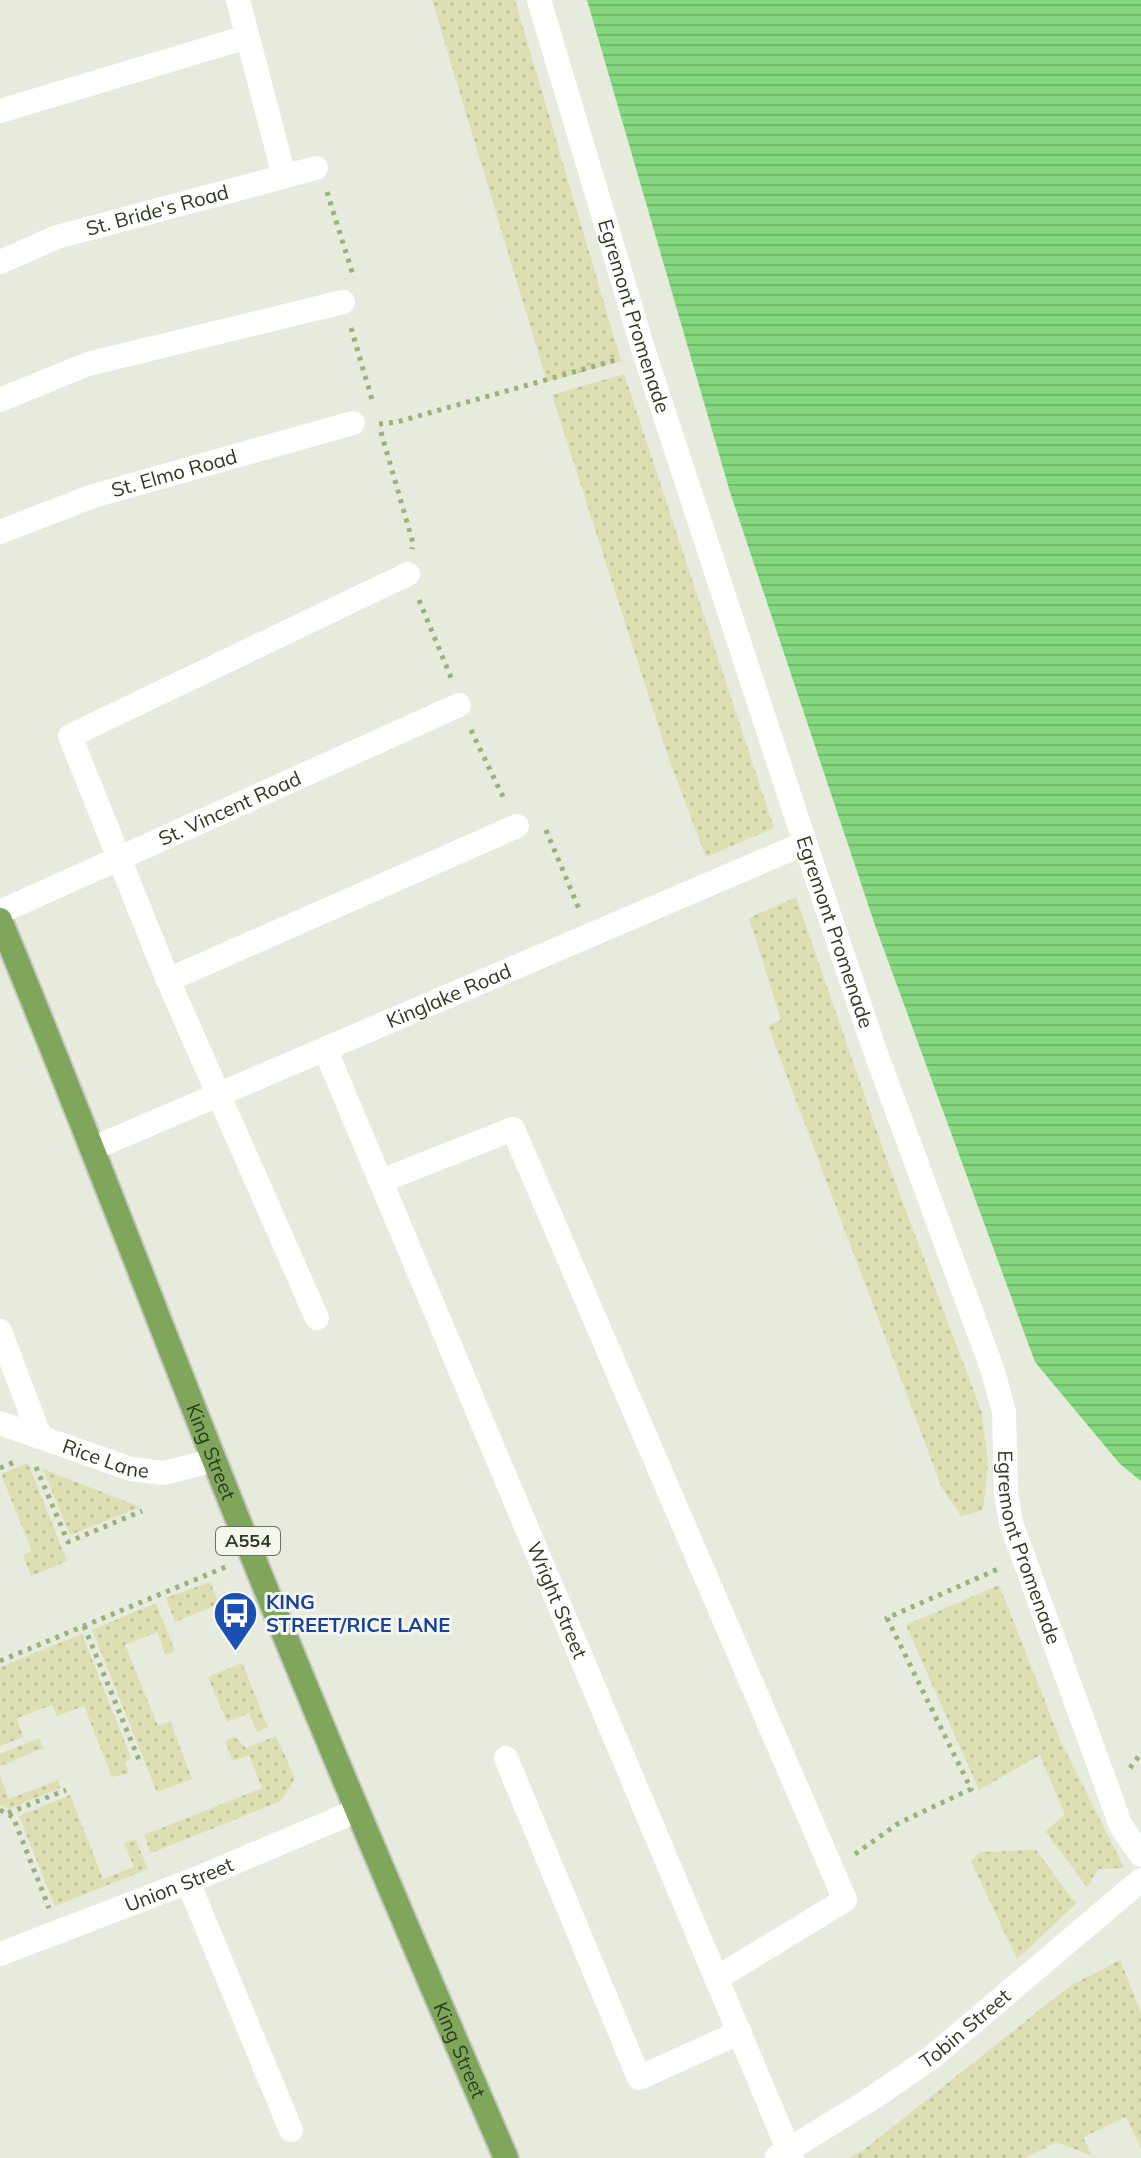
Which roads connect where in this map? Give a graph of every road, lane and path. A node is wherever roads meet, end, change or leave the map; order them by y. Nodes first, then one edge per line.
1 (238, 0) edge
2 (539, 0) edge
3 (247, 37) junction
4 (0, 111) edge
5 (316, 168) joint
6 (284, 176) junction
7 (0, 262) edge
8 (350, 292) junction
9 (644, 352) junction
10 (0, 400) edge
11 (374, 408) dead end
12 (353, 423) joint
13 (379, 424) junction
14 (0, 532) edge
15 (408, 574) junction
16 (459, 705) junction
17 (517, 826) junction
18 (805, 843) junction
19 (120, 858) junction
20 (0, 912) edge
21 (0, 920) edge
22 (590, 936) junction
23 (9, 966) edge
24 (168, 980) junction
25 (325, 1049) junction
26 (218, 1095) junction
27 (94, 1148) junction
28 (381, 1181) junction
29 (317, 1318) dead end
30 (0, 1331) edge
31 (0, 1423) edge
32 (36, 1446) junction
33 (214, 1460) junction
34 (142, 1511) dead end
35 (254, 1556) junction
36 (1023, 1558) junction
37 (84, 1626) junction
38 (0, 1661) edge
39 (506, 1758) dead end
40 (141, 1765) dead end
41 (66, 1790) dead end
42 (0, 1810) edge
43 (356, 1811) junction
44 (7, 1814) junction
45 (1141, 1855) edge
46 (831, 1870) junction
47 (1141, 1880) edge
48 (188, 1882) junction
49 (59, 1931) junction
50 (0, 1954) edge
51 (717, 1978) junction
52 (740, 2032) junction
53 (291, 2130) dead end
54 (786, 2155) edge
55 (506, 2158) edge

1 - 3 street
2 - 9 street, Egremont Promenade
3 - 4 street
3 - 6 street
5 - 6 street, St. Bride's Road
5 - 8 path
6 - 7 street, St. Bride's Road
8 - 10 street
8 - 11 path
9 - 13 path
9 - 18 street, Egremont Promenade
12 - 13 path
12 - 14 street, St. Elmo Road
13 - 15 path
15 - 16 path
15 - 19 street
16 - 17 path
16 - 19 street, St. Vincent Road
17 - 22 path
17 - 24 street
18 - 22 street, Kinglake Road
18 - 36 street, Egremont Promenade
19 - 20 street, St. Vincent Road
19 - 24 street
21 - 23 main road, King Street / A554
22 - 25 street, Kinglake Road
23 - 27 main road, King Street / A554
24 - 26 street
25 - 26 street, Kinglake Road
25 - 28 street, Wright Street
26 - 27 street, Kinglake Road
26 - 29 street
27 - 33 main road, King Street / A554
28 - 46 street
28 - 51 street, Wright Street
30 - 32 street
31 - 32 street, Rice Lane
32 - 33 street, Rice Lane
32 - 34 path
33 - 35 main road, King Street / A554
35 - 37 path
35 - 43 main road, King Street / A554
36 - 45 street, Egremont Promenade
36 - 46 path
37 - 38 path
37 - 40 path
39 - 52 street
41 - 44 path
42 - 44 path
43 - 48 street, Union Street
43 - 55 main road, King Street / A554
44 - 49 path
46 - 51 street
47 - 54 street, Tobin Street
48 - 49 street, Union Street
48 - 53 street
49 - 50 street, Union Street
51 - 52 street, Wright Street
52 - 54 street, Wright Street

